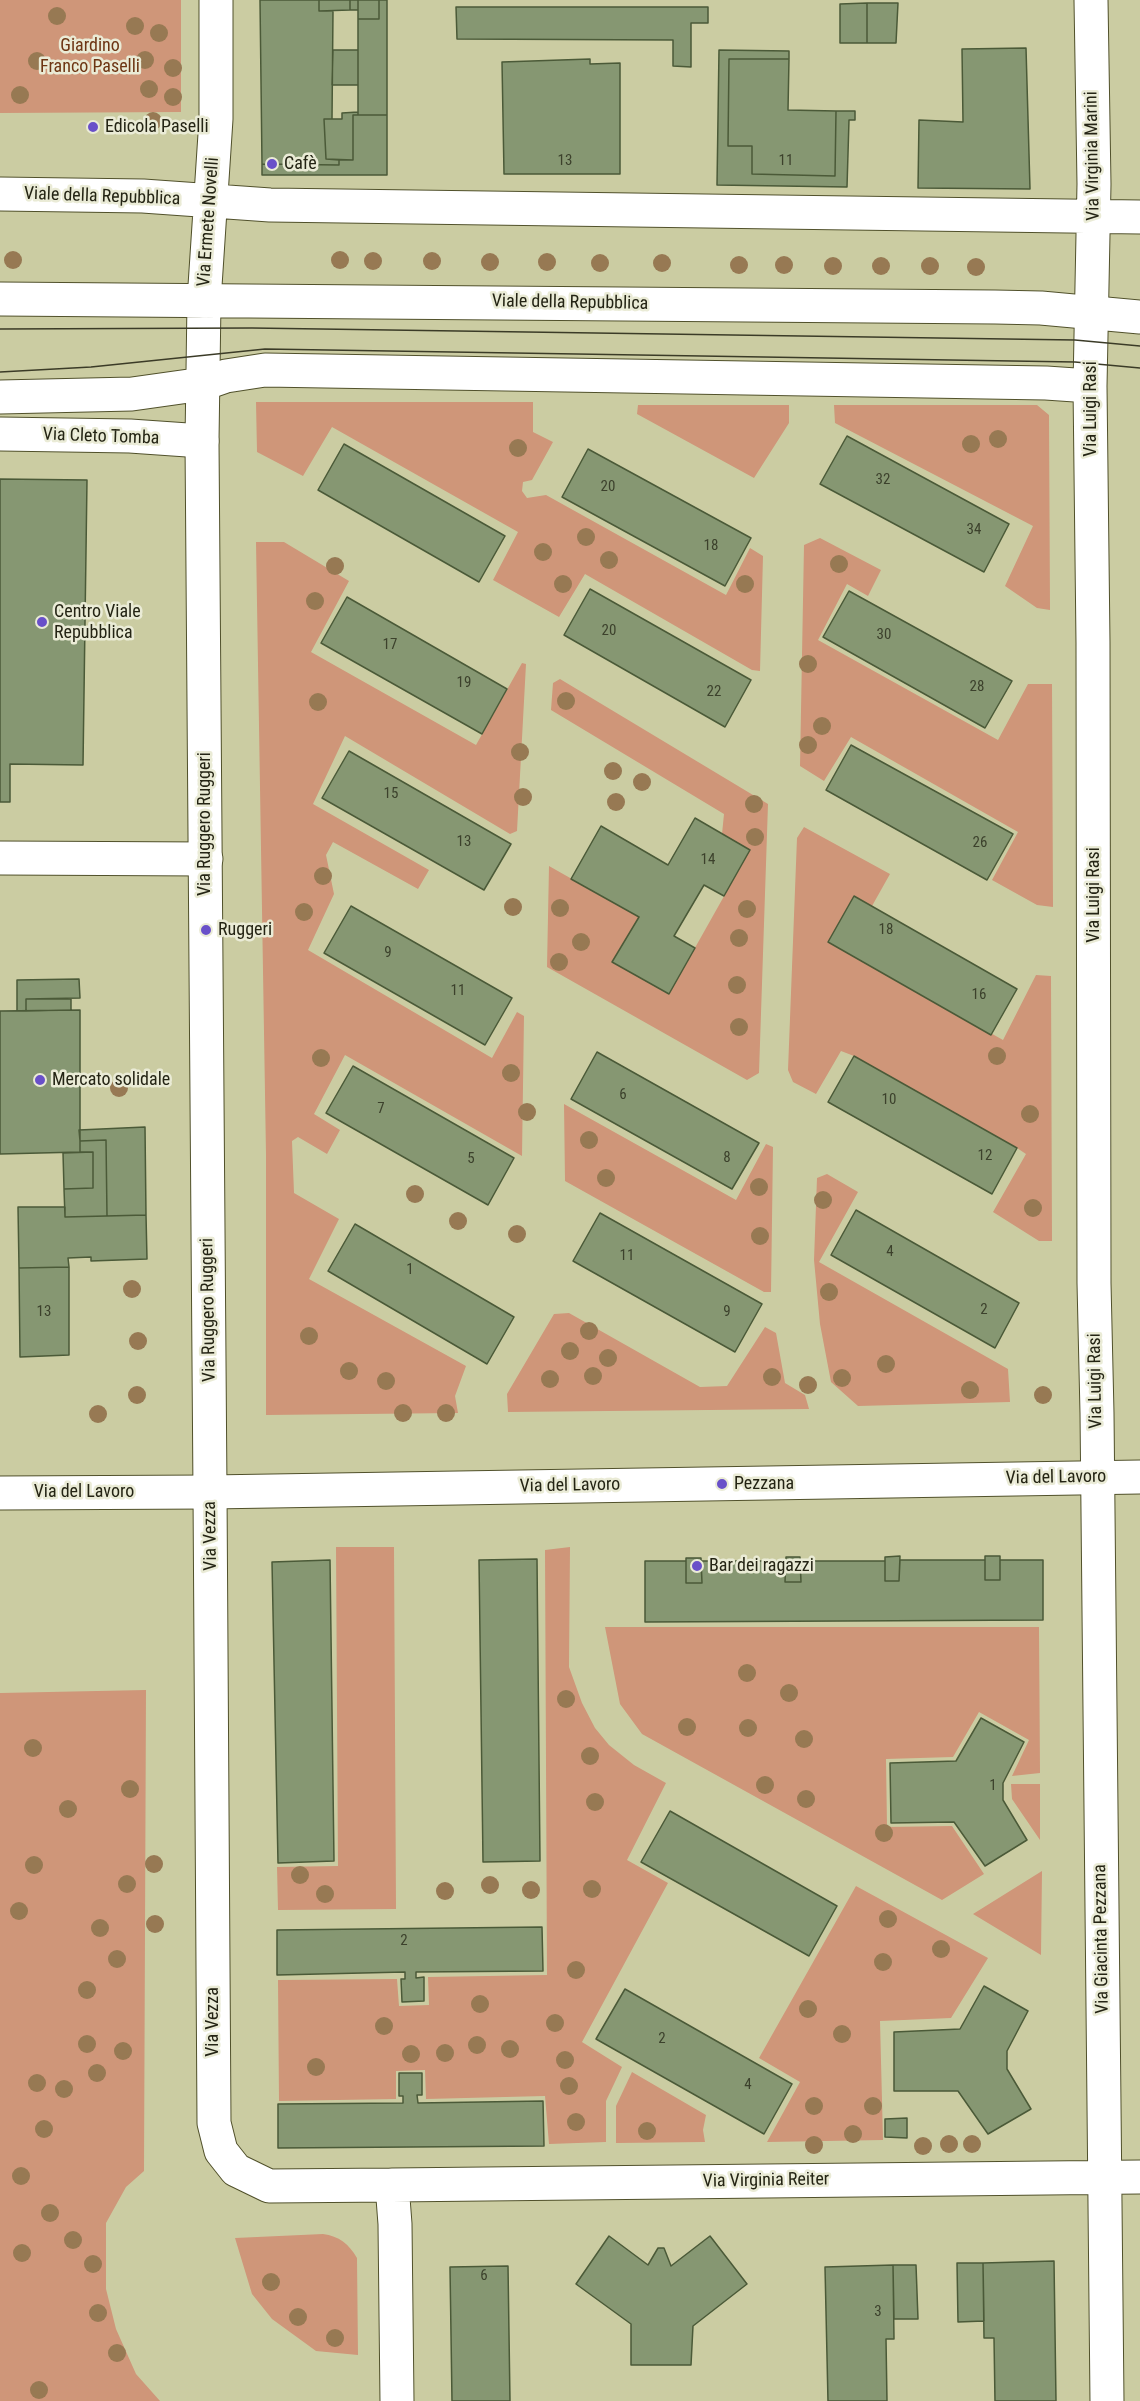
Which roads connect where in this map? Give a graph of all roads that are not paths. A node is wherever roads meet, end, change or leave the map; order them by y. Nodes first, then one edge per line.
1 (216, 0) edge
2 (1090, 0) edge
3 (0, 194) edge
4 (211, 202) junction
5 (1094, 216) junction
6 (1140, 217) edge
7 (0, 299) edge
8 (204, 301) junction
9 (1092, 313) junction
10 (1140, 317) edge
11 (203, 384) junction
12 (1090, 386) junction
13 (0, 397) edge
14 (0, 434) edge
15 (202, 441) junction
16 (0, 858) edge
17 (206, 859) junction
18 (1140, 1477) edge
19 (1098, 1478) junction
20 (210, 1492) junction
21 (0, 1493) edge
22 (1140, 2176) edge
23 (1105, 2177) junction
24 (392, 2185) junction
25 (397, 2401) edge
26 (1107, 2401) edge

1 - 4 street, Via Ermete Novelli
2 - 5 street, Via Virginia Marini
3 - 4 street, Viale della Repubblica
4 - 5 street, Viale della Repubblica
4 - 8 street, Via Ermete Novelli
5 - 6 street, Viale della Repubblica
5 - 9 street, Via Virginia Marini
7 - 8 street, Viale della Repubblica
8 - 9 street, Viale della Repubblica
8 - 11 street, Via Ruggero Ruggeri
9 - 10 street, Viale della Repubblica
9 - 12 street, Via Luigi Rasi
11 - 12 street
11 - 13 street
11 - 15 street, Via Ruggero Ruggeri
12 - 19 street, Via Luigi Rasi
14 - 15 street, Via Cleto Tomba
15 - 17 street, Via Ruggero Ruggeri
16 - 17 street
17 - 20 street, Via Ruggero Ruggeri
18 - 19 street, Via del Lavoro
19 - 20 street, Via del Lavoro
19 - 23 street, Via Giacinta Pezzana
20 - 21 street, Via del Lavoro
20 - 24 street, Via Vezza
22 - 23 street, Via Virginia Reiter
23 - 24 street, Via Virginia Reiter
23 - 26 street, Via Giacinta Pezzana
24 - 25 street

